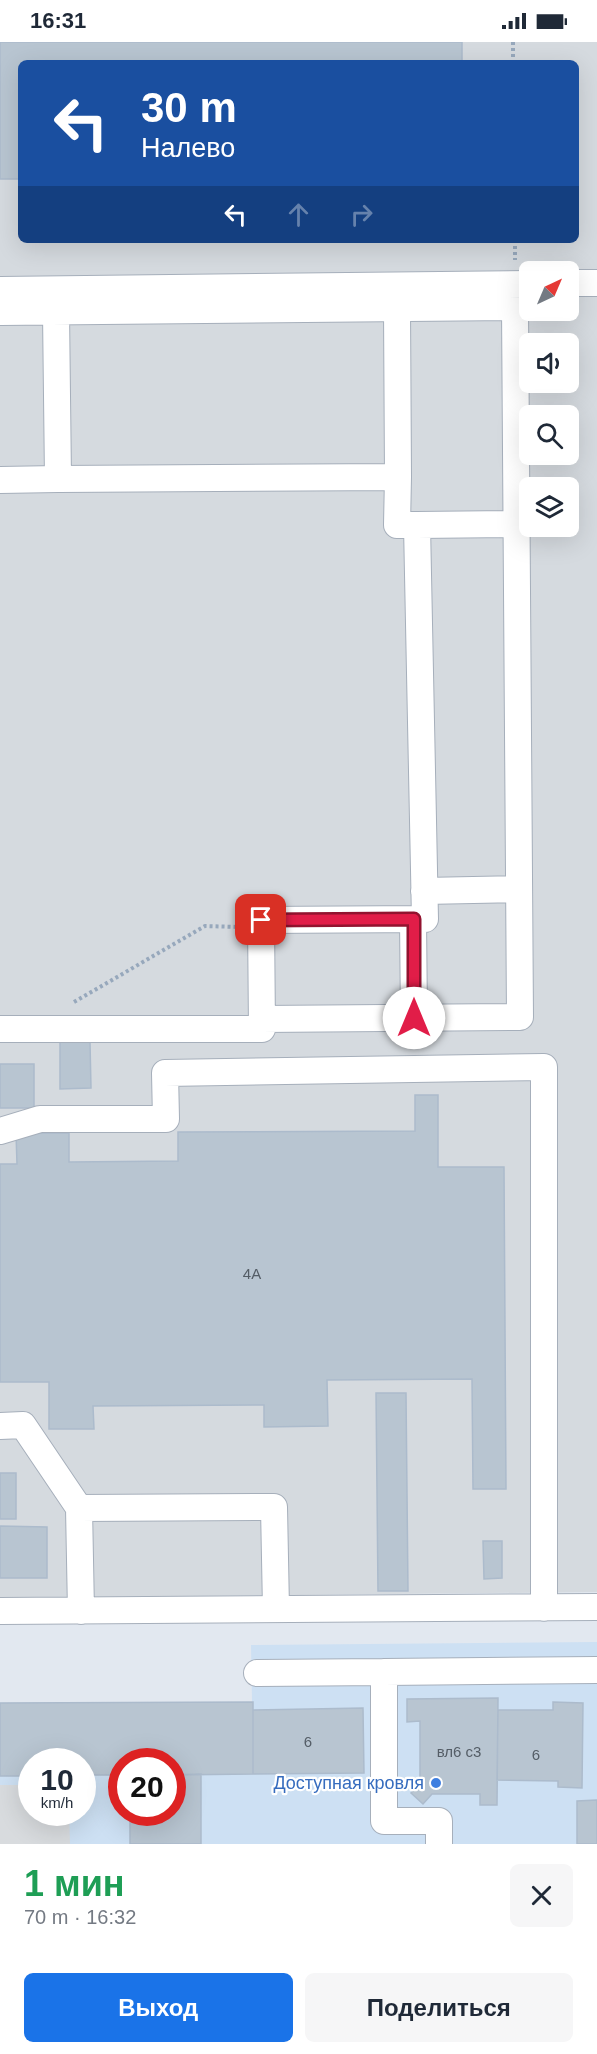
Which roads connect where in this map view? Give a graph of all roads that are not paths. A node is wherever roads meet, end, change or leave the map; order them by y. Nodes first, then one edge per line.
1 (579, 283) edge
2 (597, 283) edge
3 (519, 284) edge
4 (0, 290) edge
5 (397, 309) junction
6 (0, 312) edge
7 (56, 312) junction
8 (398, 477) junction
9 (58, 479) junction
10 (0, 480) edge
11 (516, 524) junction
12 (417, 525) junction
13 (519, 889) junction
14 (424, 891) junction
15 (414, 919) junction
16 (414, 1018) junction
17 (262, 1019) junction
18 (0, 1029) edge
19 (0, 1131) edge
20 (0, 1426) edge
21 (79, 1508) junction
22 (597, 1607) edge
23 (544, 1608) junction
24 (276, 1609) junction
25 (0, 1611) edge
26 (81, 1611) junction
27 (597, 1670) edge
28 (384, 1672) junction
29 (257, 1673) dead end
30 (439, 1844) edge

1 - 2 lane
3 - 4 lane
5 - 7 lane
5 - 8 lane
5 - 11 lane
6 - 7 lane
7 - 9 lane
8 - 9 lane
8 - 12 lane
9 - 10 lane
11 - 12 lane
11 - 13 lane
12 - 14 lane
13 - 14 lane
13 - 16 lane
14 - 15 lane
15 - 16 lane
15 - 17 lane
16 - 17 lane
17 - 18 lane
19 - 23 lane
20 - 21 lane
21 - 24 lane
21 - 26 lane
22 - 23 lane
23 - 24 lane
24 - 26 lane
25 - 26 lane
27 - 28 lane
28 - 29 lane
28 - 30 lane

